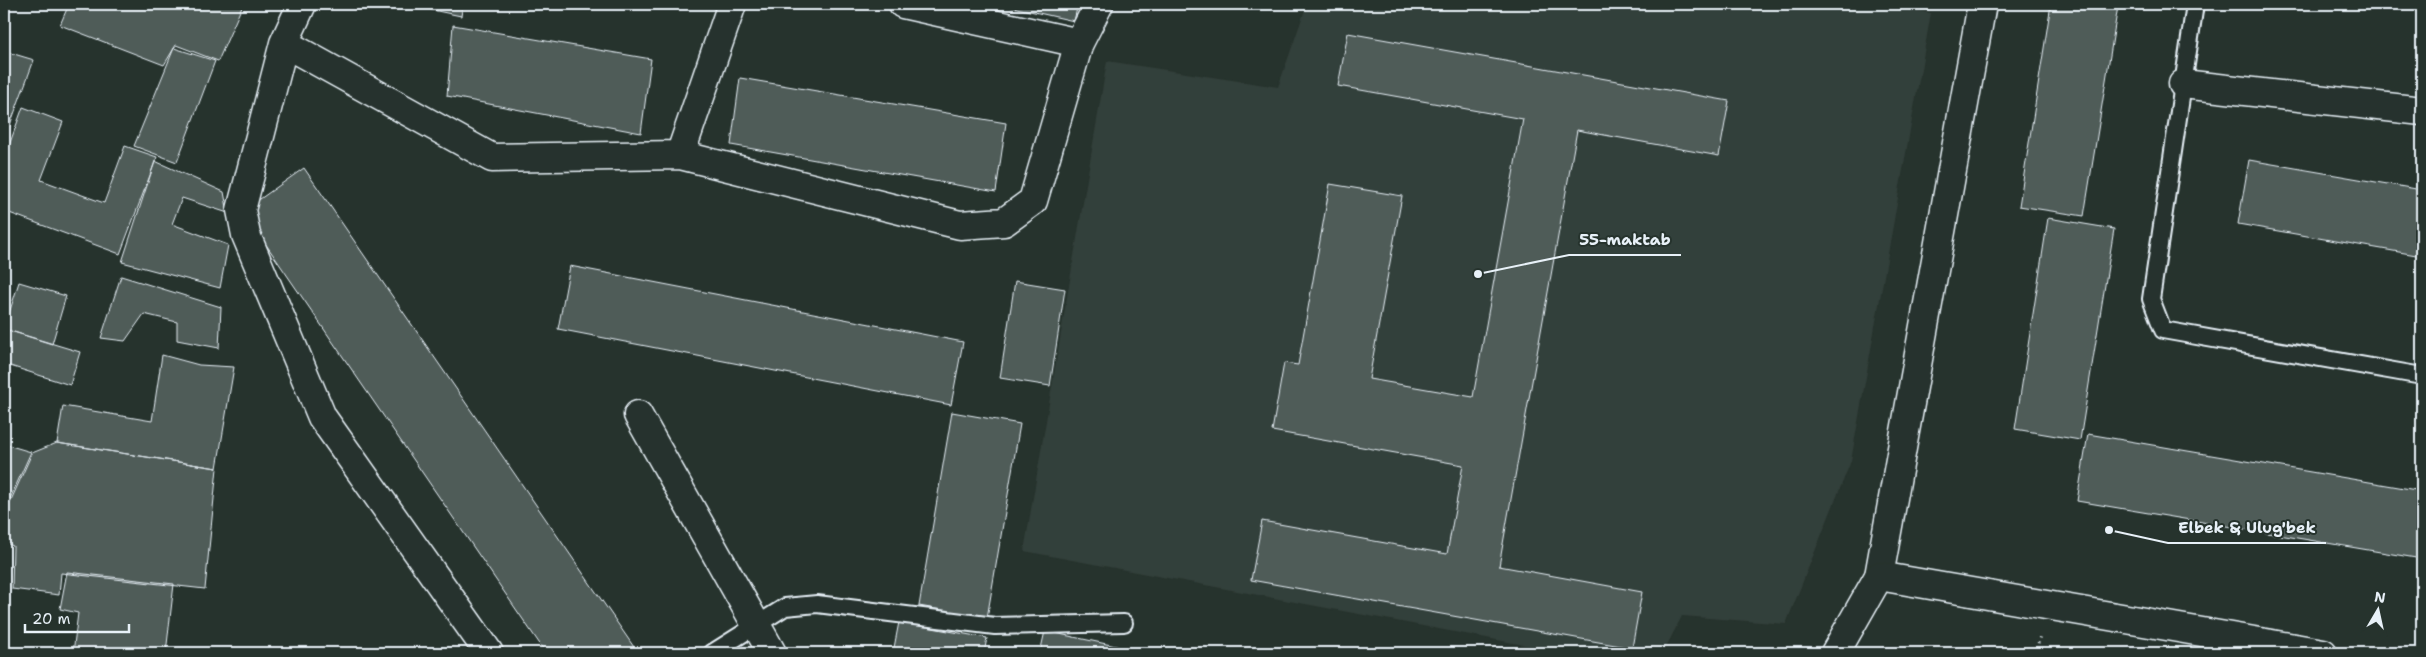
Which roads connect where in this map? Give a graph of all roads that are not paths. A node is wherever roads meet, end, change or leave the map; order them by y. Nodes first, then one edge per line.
1 (302, 4) edge
2 (732, 4) edge
3 (903, 4) edge
4 (1099, 4) edge
5 (1982, 4) edge
6 (2195, 4) edge
7 (284, 43) junction
8 (1079, 43) junction
9 (2183, 84) junction
10 (2422, 112) edge
11 (680, 155) junction
12 (2422, 376) edge
13 (638, 415) dead end
14 (1879, 576) junction
15 (1124, 623) dead end
16 (756, 624) junction
17 (489, 653) edge
18 (712, 653) edge
19 (772, 653) edge
20 (1835, 653) edge
21 (2323, 653) edge

1 - 7 street
2 - 11 street
3 - 8 street
4 - 8 street
5 - 14 street
6 - 9 lane
7 - 11 street
7 - 17 street
8 - 11 street
9 - 10 street
9 - 12 lane
13 - 16 street
14 - 20 street
14 - 21 street
15 - 16 lane
16 - 18 lane
16 - 19 street

